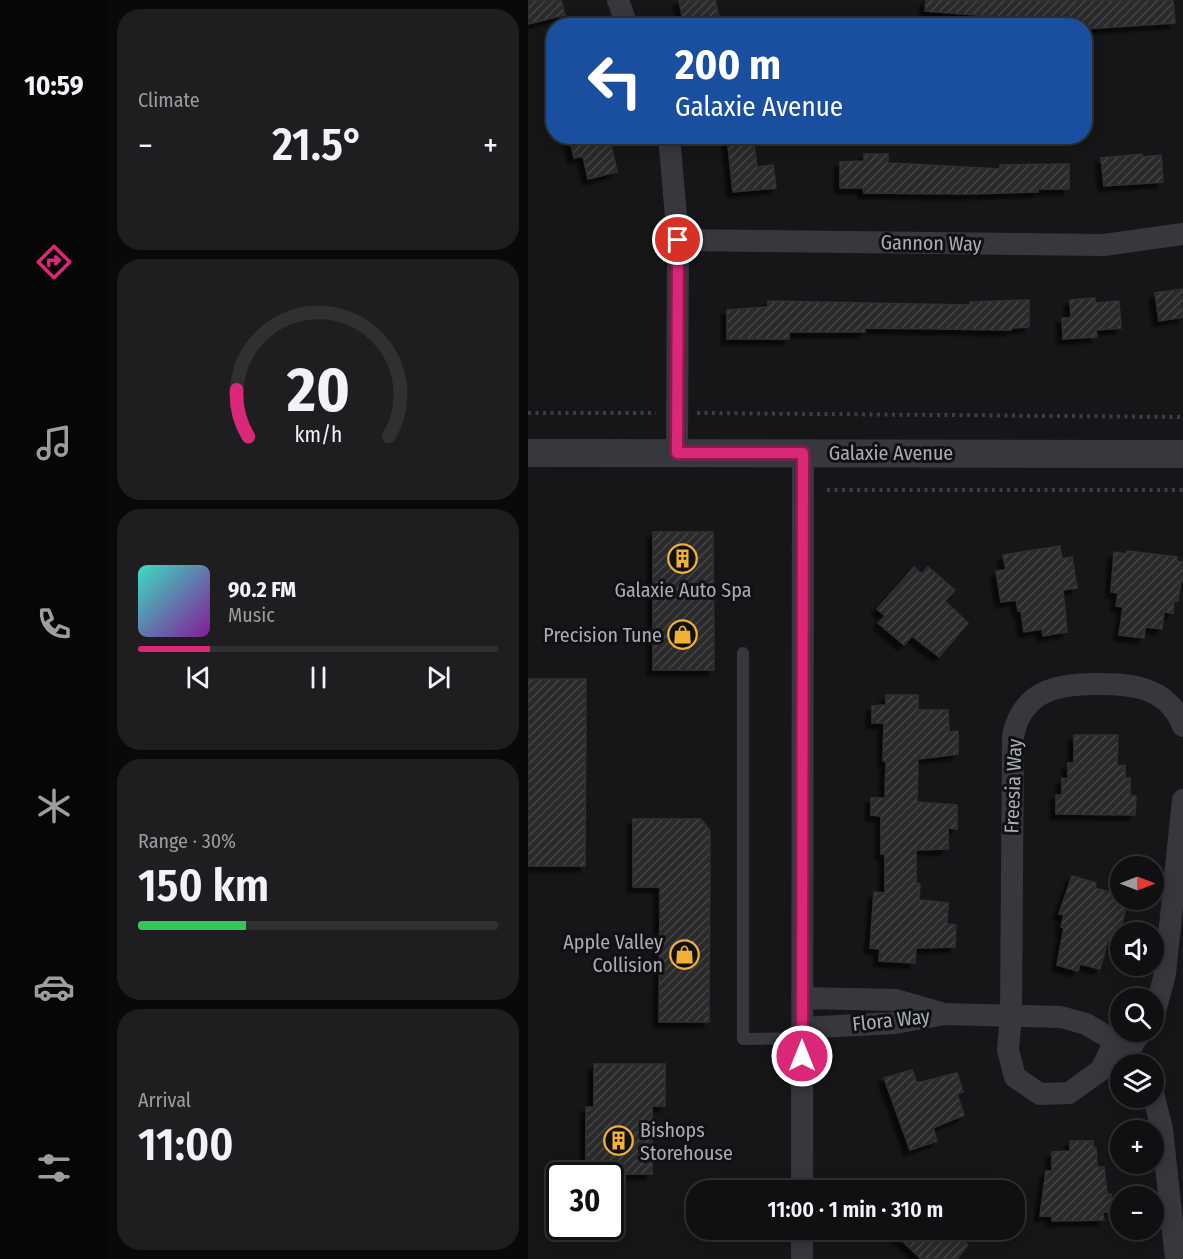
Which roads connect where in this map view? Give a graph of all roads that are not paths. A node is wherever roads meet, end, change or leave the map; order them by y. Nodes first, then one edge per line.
1 (618, 0) edge
2 (624, 18) edge
3 (670, 144) edge
4 (1183, 234) edge
5 (678, 240) junction
6 (528, 453) edge
7 (677, 453) junction
8 (803, 453) junction
9 (1183, 454) edge
10 (743, 653) dead end
11 (1183, 726) edge
12 (1183, 800) edge
13 (1161, 988) edge
14 (802, 998) junction
15 (945, 1014) junction
16 (1011, 1014) junction
17 (802, 1033) junction
18 (1126, 1053) edge
19 (1157, 1108) edge
20 (802, 1180) edge
21 (802, 1240) edge
22 (802, 1259) edge
23 (1176, 1259) edge

1 - 2 street
3 - 5 street
4 - 5 street, Gannon Way
5 - 7 street
6 - 7 street, Galaxie Avenue
7 - 8 street, Galaxie Avenue
8 - 9 street, Galaxie Avenue
8 - 14 street
10 - 17 lane
11 - 16 street, Freesia Way
12 - 13 street
14 - 15 street, Flora Way
14 - 17 street
15 - 16 street, Flora Way
15 - 17 street, Flora Way
16 - 18 street, Flora Way
16 - 18 street
17 - 20 street
19 - 23 street
21 - 22 street

